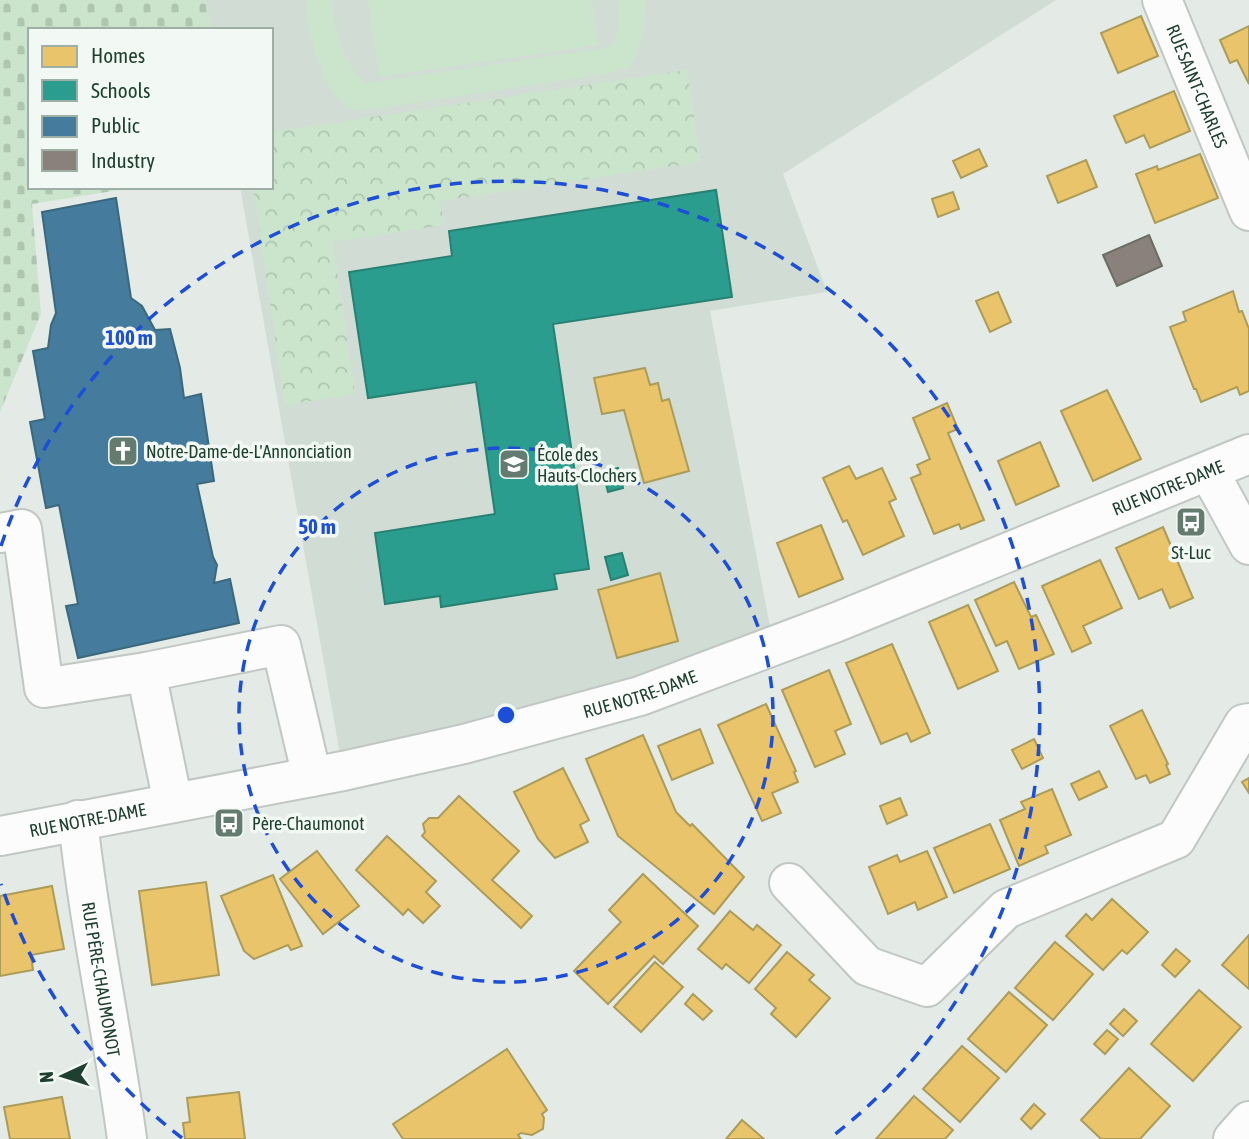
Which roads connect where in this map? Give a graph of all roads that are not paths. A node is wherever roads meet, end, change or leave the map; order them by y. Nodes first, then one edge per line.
1 (1162, 0) edge
2 (1249, 211) edge
3 (1249, 454) edge
4 (1209, 472) junction
5 (0, 533) edge
6 (1249, 545) edge
7 (146, 672) junction
8 (1249, 723) edge
9 (312, 777) junction
10 (173, 803) junction
11 (78, 820) junction
12 (0, 836) edge
13 (789, 883) dead end
14 (1249, 1121) edge
15 (127, 1139) edge
16 (1233, 1139) edge

1 - 2 street, RUE SAINT-CHARLES
3 - 4 street, RUE NOTRE-DAME
4 - 6 street
4 - 9 street, RUE NOTRE-DAME
5 - 7 street
7 - 9 street
7 - 10 street
8 - 13 street
9 - 10 street, RUE NOTRE-DAME
10 - 11 street, RUE NOTRE-DAME
11 - 12 street, RUE NOTRE-DAME
11 - 15 street, RUE PÈRE-CHAUMONOT
14 - 16 street

